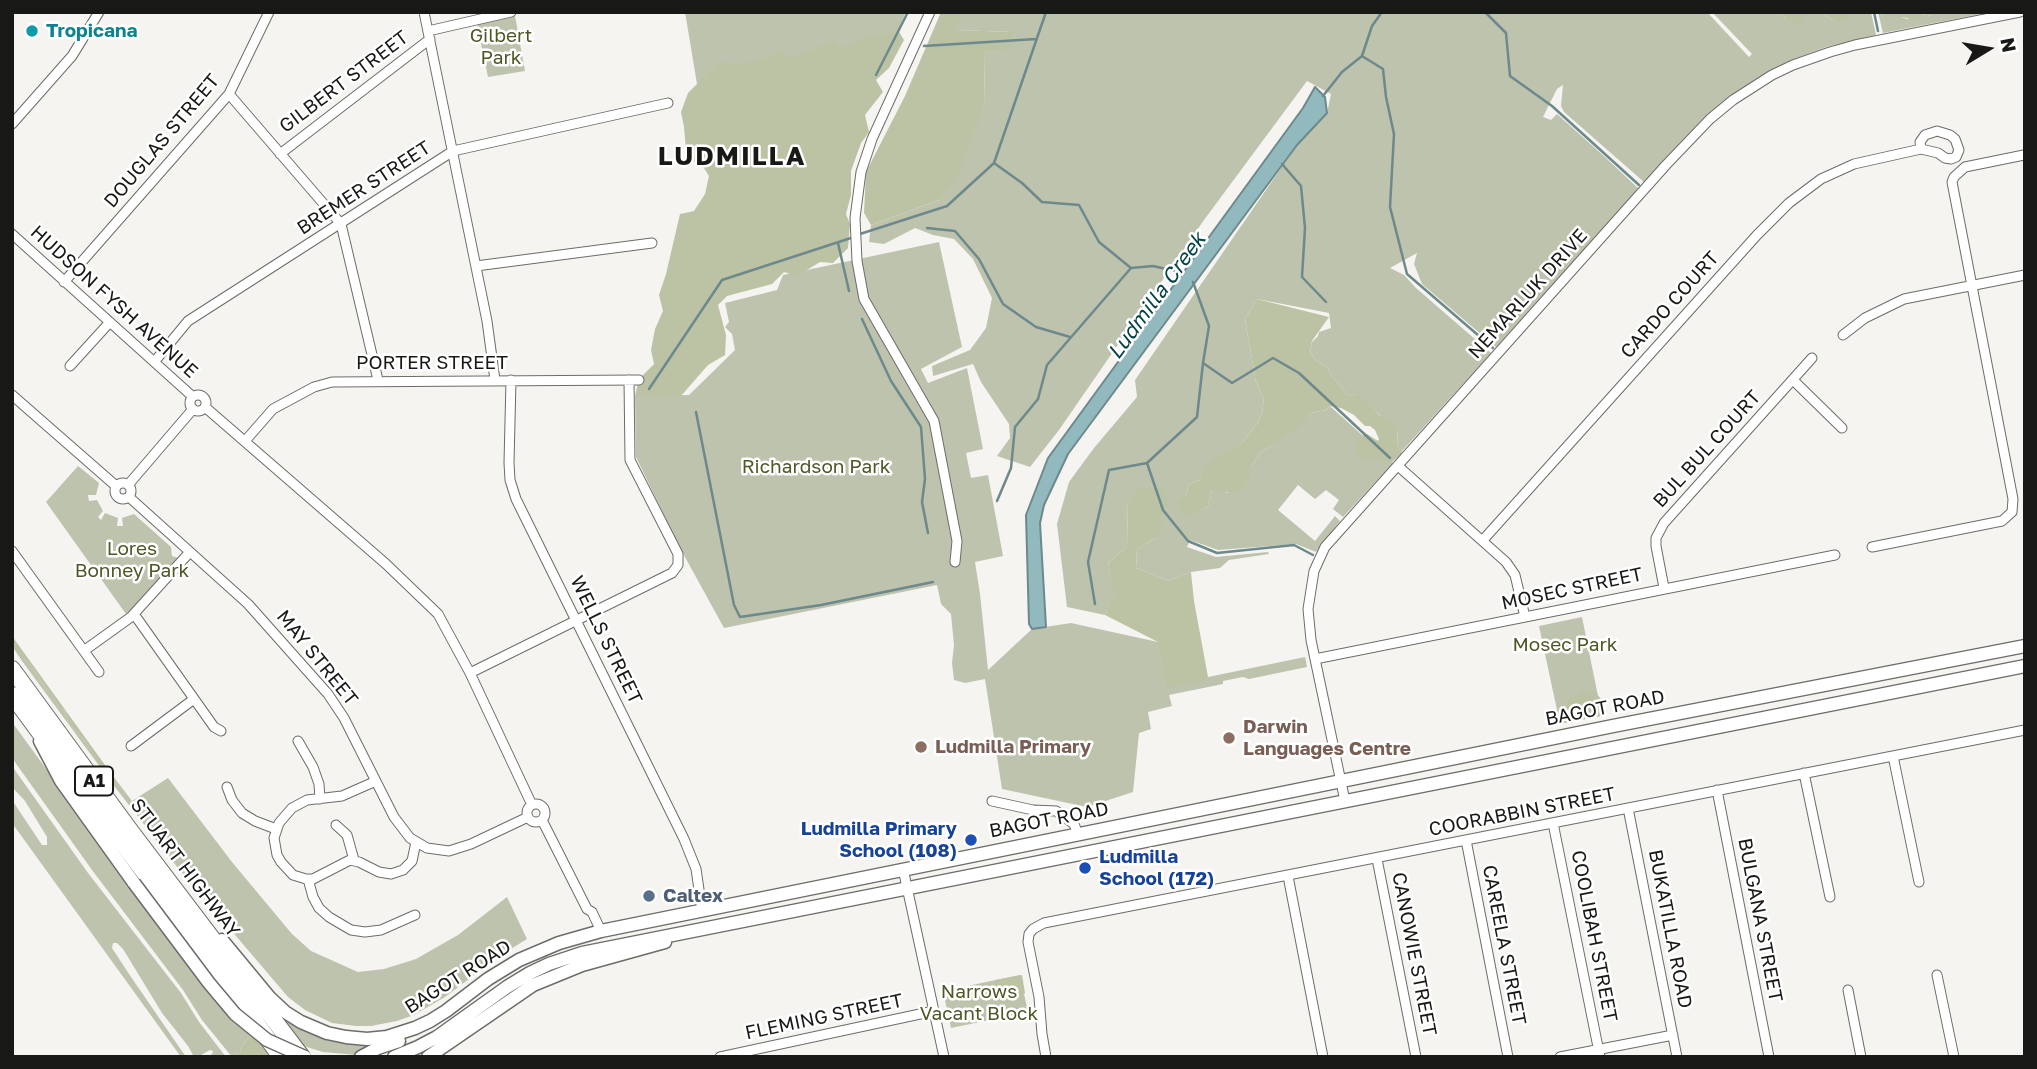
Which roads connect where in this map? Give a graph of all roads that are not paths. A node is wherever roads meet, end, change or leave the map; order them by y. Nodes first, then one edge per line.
1 (99, 12) edge
2 (269, 12) edge
3 (424, 12) edge
4 (511, 12) edge
5 (930, 12) edge
6 (2020, 12) edge
7 (429, 35) junction
8 (229, 94) junction
9 (668, 103) dead end
10 (12, 124) edge
11 (1921, 149) dead end
12 (453, 151) junction
13 (280, 154) junction
14 (2024, 155) edge
15 (341, 224) junction
16 (12, 234) edge
17 (652, 243) dead end
18 (476, 266) junction
19 (2025, 275) edge
20 (64, 282) junction
21 (1971, 286) junction
22 (110, 322) junction
23 (1843, 335) dead end
24 (1812, 358) dead end
25 (155, 361) junction
26 (71, 366) dead end
27 (378, 380) junction
28 (495, 380) junction
29 (511, 380) junction
30 (1793, 380) junction
31 (12, 395) edge
32 (192, 396) junction
33 (205, 407) junction
34 (193, 409) junction
35 (1842, 428) dead end
36 (245, 441) junction
37 (1398, 466) junction
38 (128, 485) junction
39 (116, 486) junction
40 (129, 497) junction
41 (1483, 540) junction
42 (1872, 547) dead end
43 (12, 551) edge
44 (189, 552) junction
45 (1835, 555) dead end
46 (956, 562) dead end
47 (1664, 588) junction
48 (134, 614) junction
49 (1524, 617) junction
50 (576, 620) junction
51 (2025, 646) edge
52 (85, 650) junction
53 (1315, 659) junction
54 (2025, 666) edge
55 (12, 669) edge
56 (99, 672) dead end
57 (470, 673) junction
58 (12, 695) edge
59 (194, 699) junction
60 (32, 722) junction
61 (2025, 730) edge
62 (221, 731) dead end
63 (298, 741) dead end
64 (131, 746) dead end
65 (1893, 756) junction
66 (1804, 773) junction
67 (376, 781) junction
68 (1340, 781) junction
69 (227, 787) dead end
70 (1717, 790) junction
71 (320, 799) junction
72 (992, 801) dead end
73 (1345, 801) junction
74 (532, 804) junction
75 (1628, 808) junction
76 (528, 817) junction
77 (542, 820) junction
78 (1553, 822) junction
79 (336, 825) dead end
80 (276, 829) junction
81 (1077, 834) junction
82 (1466, 840) junction
83 (416, 842) junction
84 (1377, 859) junction
85 (354, 860) junction
86 (903, 869) junction
87 (1288, 876) junction
88 (165, 877) junction
89 (308, 879) junction
90 (1919, 882) dead end
91 (907, 889) junction
92 (1830, 897) dead end
93 (702, 910) junction
94 (415, 915) dead end
95 (601, 931) junction
96 (694, 931) junction
97 (1937, 975) dead end
98 (1847, 990) dead end
99 (446, 1011) junction
100 (934, 1012) junction
101 (480, 1021) junction
102 (1673, 1035) junction
103 (1599, 1053) edge
104 (281, 1057) edge
105 (303, 1057) edge
106 (361, 1057) edge
107 (394, 1057) edge
108 (428, 1057) edge
109 (433, 1057) edge
110 (720, 1057) edge
111 (944, 1057) edge
112 (1046, 1057) edge
113 (1323, 1057) edge
114 (1416, 1057) edge
115 (1508, 1057) edge
116 (1560, 1057) edge
117 (1677, 1057) edge
118 (1769, 1057) edge
119 (1861, 1057) edge
120 (1954, 1057) edge

1 - 10 street
2 - 8 street, DOUGLAS STREET
3 - 7 street
4 - 7 street, GILBERT STREET
5 - 46 street
6 - 37 street, NEMARLUK DRIVE
7 - 12 street
7 - 13 street, GILBERT STREET
8 - 13 street
8 - 20 street, DOUGLAS STREET
9 - 12 street, BREMER STREET
11 - 41 street, CARDO COURT
12 - 15 street, BREMER STREET
12 - 18 street
13 - 15 street
14 - 21 street
15 - 25 street, BREMER STREET
15 - 27 street
16 - 20 street, HUDSON FYSH AVENUE
17 - 18 street
18 - 28 street
19 - 21 street
20 - 22 street, HUDSON FYSH AVENUE
21 - 23 street
21 - 42 street
22 - 25 street, HUDSON FYSH AVENUE
22 - 26 street
24 - 30 street, BUL BUL COURT
25 - 32 street, HUDSON FYSH AVENUE
27 - 28 street, PORTER STREET
27 - 36 street, PORTER STREET
28 - 29 street, PORTER STREET
29 - 50 street, WELLS STREET
29 - 50 street, PORTER STREET
30 - 35 street
30 - 47 street, BUL BUL COURT
31 - 39 street
32 - 33 street
32 - 34 street
33 - 34 street
33 - 36 street
34 - 38 street
36 - 57 street
37 - 41 street
37 - 53 street, NEMARLUK DRIVE
38 - 39 street
38 - 40 street
39 - 40 street
40 - 44 street, MAY STREET
41 - 49 street
43 - 52 street
44 - 48 street
44 - 67 street, MAY STREET
45 - 47 street, MOSEC STREET
47 - 49 street, MOSEC STREET
48 - 52 street
48 - 59 street
49 - 53 street, MOSEC STREET
50 - 57 street
50 - 93 street, WELLS STREET
51 - 68 main road, BAGOT ROAD
52 - 56 street
53 - 68 street, NEMARLUK DRIVE
54 - 73 main road, BAGOT ROAD
55 - 88 highway, STUART HIGHWAY / A1
57 - 74 street
58 - 60 highway, STUART HIGHWAY / A1
59 - 62 street
59 - 64 street
60 - 104 highway, STUART HIGHWAY / A1
60 - 105 main road, bridge
61 - 65 street, COORABBIN STREET
63 - 71 street
65 - 66 street, COORABBIN STREET
65 - 90 street
66 - 70 street, COORABBIN STREET
66 - 92 street
67 - 71 street
67 - 83 street, MAY STREET
68 - 73 street, NEMARLUK DRIVE
68 - 81 main road, BAGOT ROAD
69 - 80 street
70 - 75 street, COORABBIN STREET
70 - 118 street, BULGANA STREET
71 - 80 street
72 - 81 street
73 - 91 main road, BAGOT ROAD
74 - 76 street
74 - 77 street
75 - 78 street, COORABBIN STREET
75 - 102 street, BUKATILLA ROAD
76 - 77 street
76 - 83 street
77 - 95 street
78 - 82 street, COORABBIN STREET
78 - 103 street, COOLIBAH STREET
79 - 85 street
80 - 89 street
81 - 86 main road, BAGOT ROAD
82 - 84 street, COORABBIN STREET
82 - 115 street, CAREELA STREET
83 - 85 street
84 - 87 street, COORABBIN STREET
84 - 114 street, CANOWIE STREET
85 - 89 street
86 - 91 street
86 - 93 main road, BAGOT ROAD
87 - 112 street, COORABBIN STREET
87 - 113 street
88 - 99 main road, BAGOT ROAD
88 - 105 highway, STUART HIGHWAY / A1
89 - 94 street
91 - 96 main road, BAGOT ROAD
91 - 100 street
93 - 95 main road, BAGOT ROAD
95 - 99 main road, BAGOT ROAD
96 - 101 main road, BAGOT ROAD
96 - 107 main road, BAGOT ROAD
97 - 120 street
98 - 119 street
99 - 106 main road
100 - 110 street, FLEMING STREET
100 - 111 street
101 - 108 main road, BAGOT ROAD
101 - 109 main road
102 - 103 street
102 - 117 street, BUKATILLA ROAD
103 - 116 street

